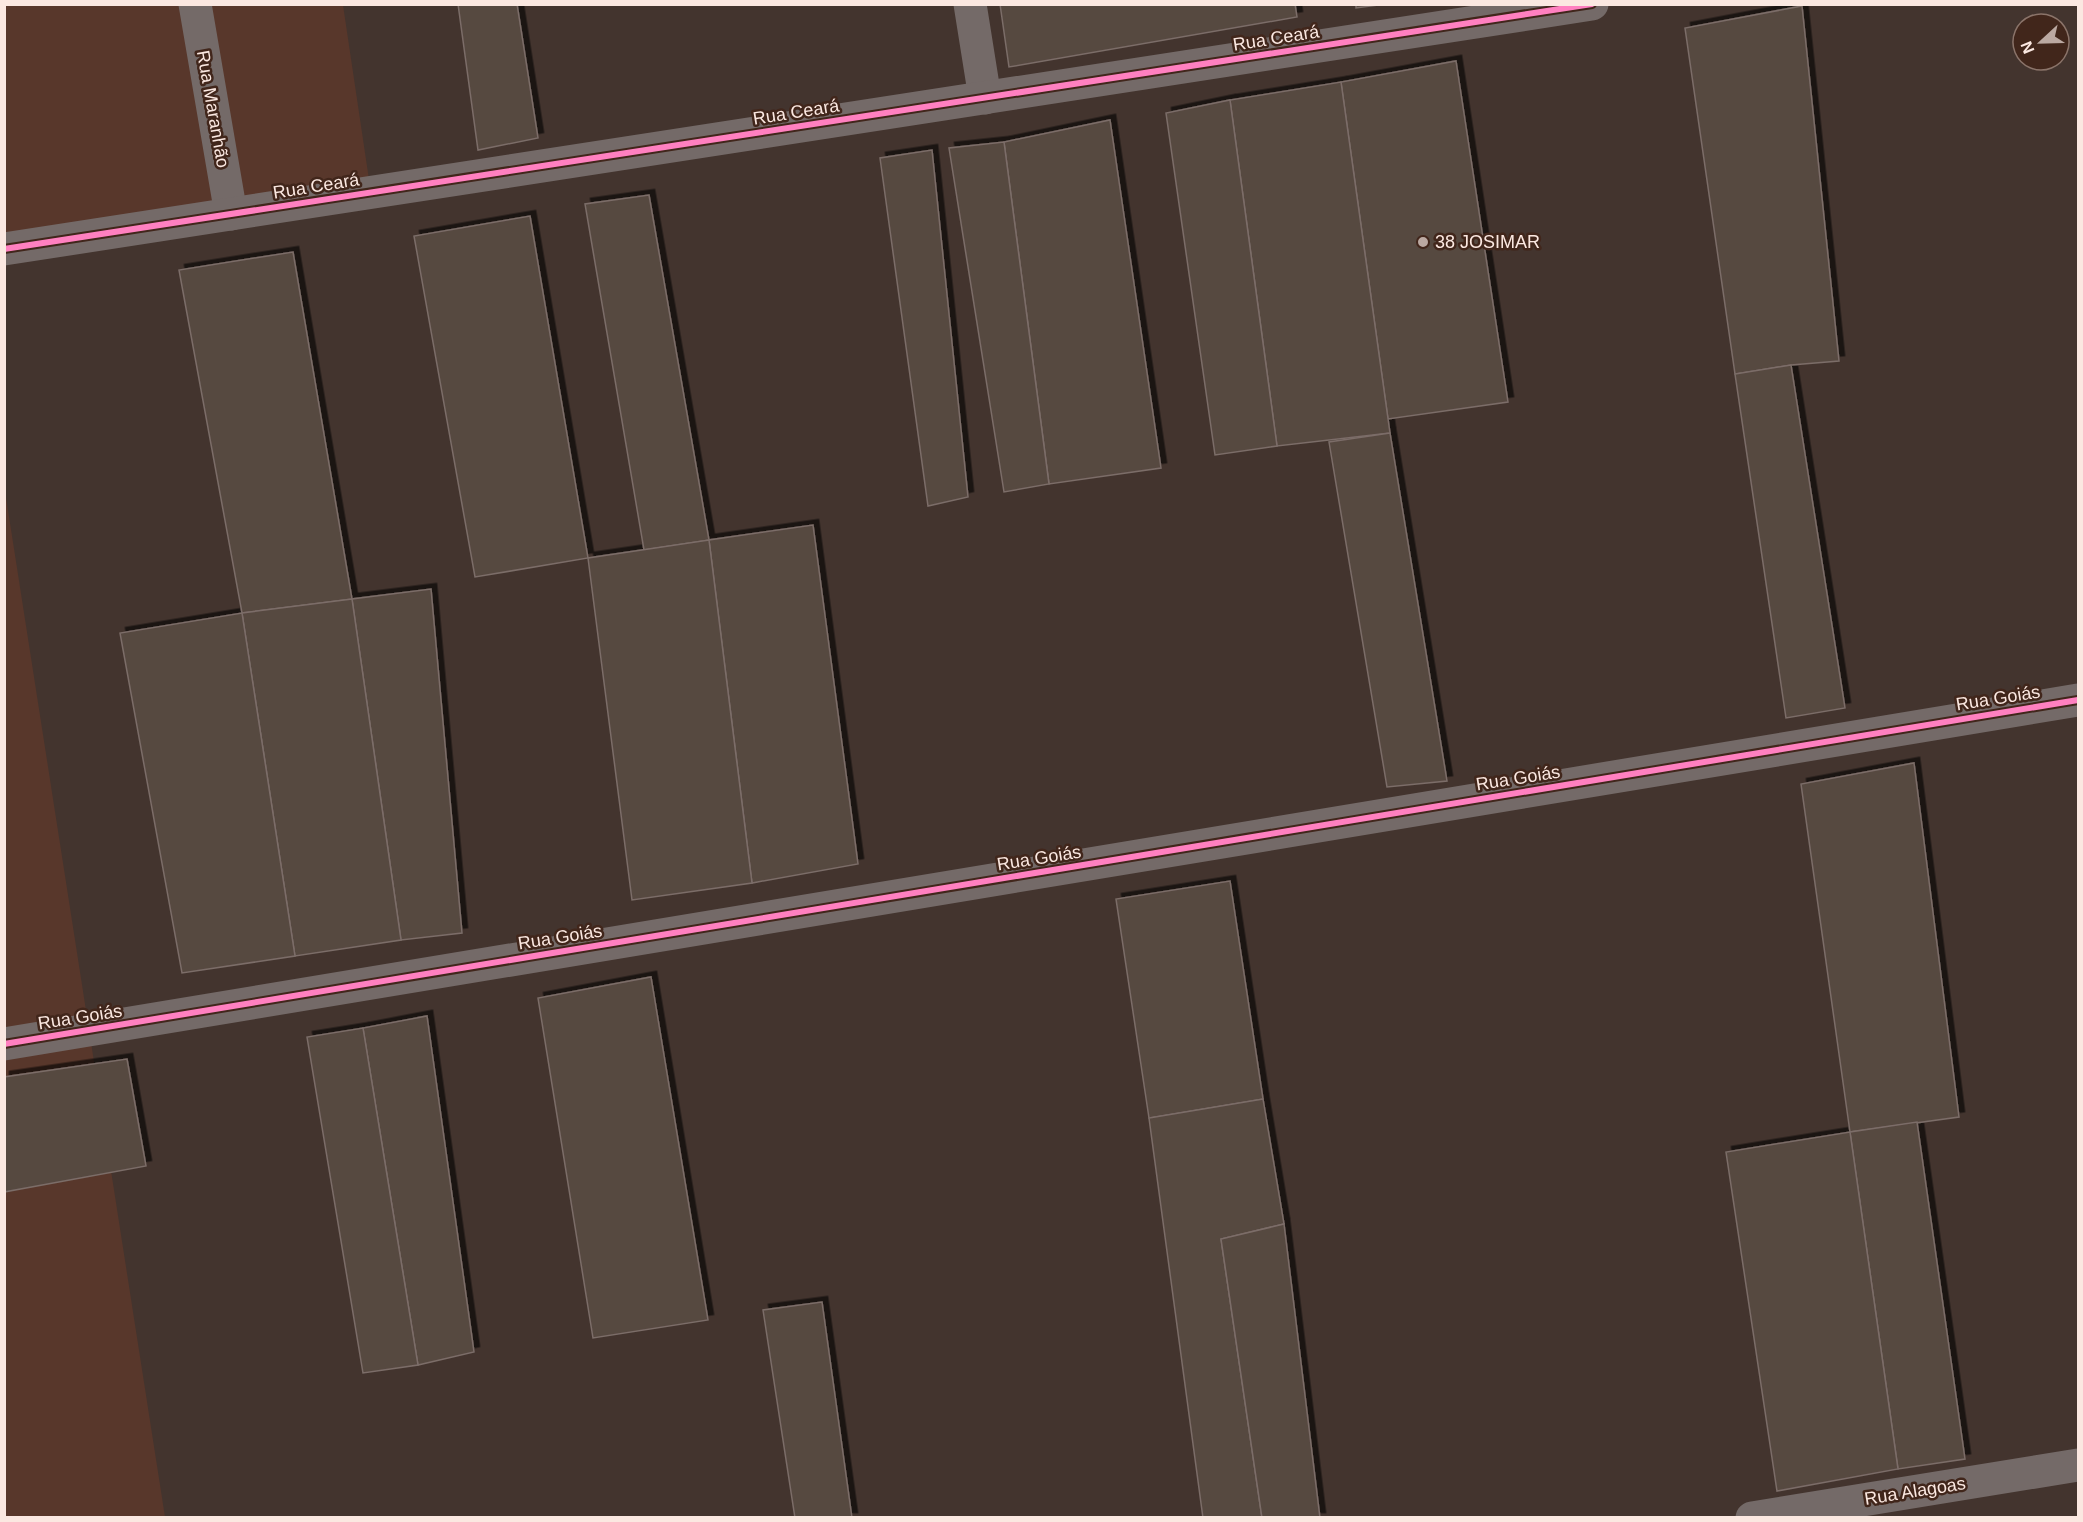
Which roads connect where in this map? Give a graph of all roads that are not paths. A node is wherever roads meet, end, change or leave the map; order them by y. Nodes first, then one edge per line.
1 (195, 4) edge
2 (970, 4) edge
3 (1592, 4) edge
4 (985, 98) junction
5 (231, 214) junction
6 (4, 249) edge
7 (2079, 700) edge
8 (4, 1044) edge
9 (2079, 1465) edge
10 (1752, 1518) edge

1 - 5 street, Rua Maranhão
2 - 4 street
3 - 4 street, Rua Ceará
4 - 5 street, Rua Ceará
5 - 6 street, Rua Ceará
7 - 8 street, Rua Goiás
9 - 10 street, Rua Alagoas

